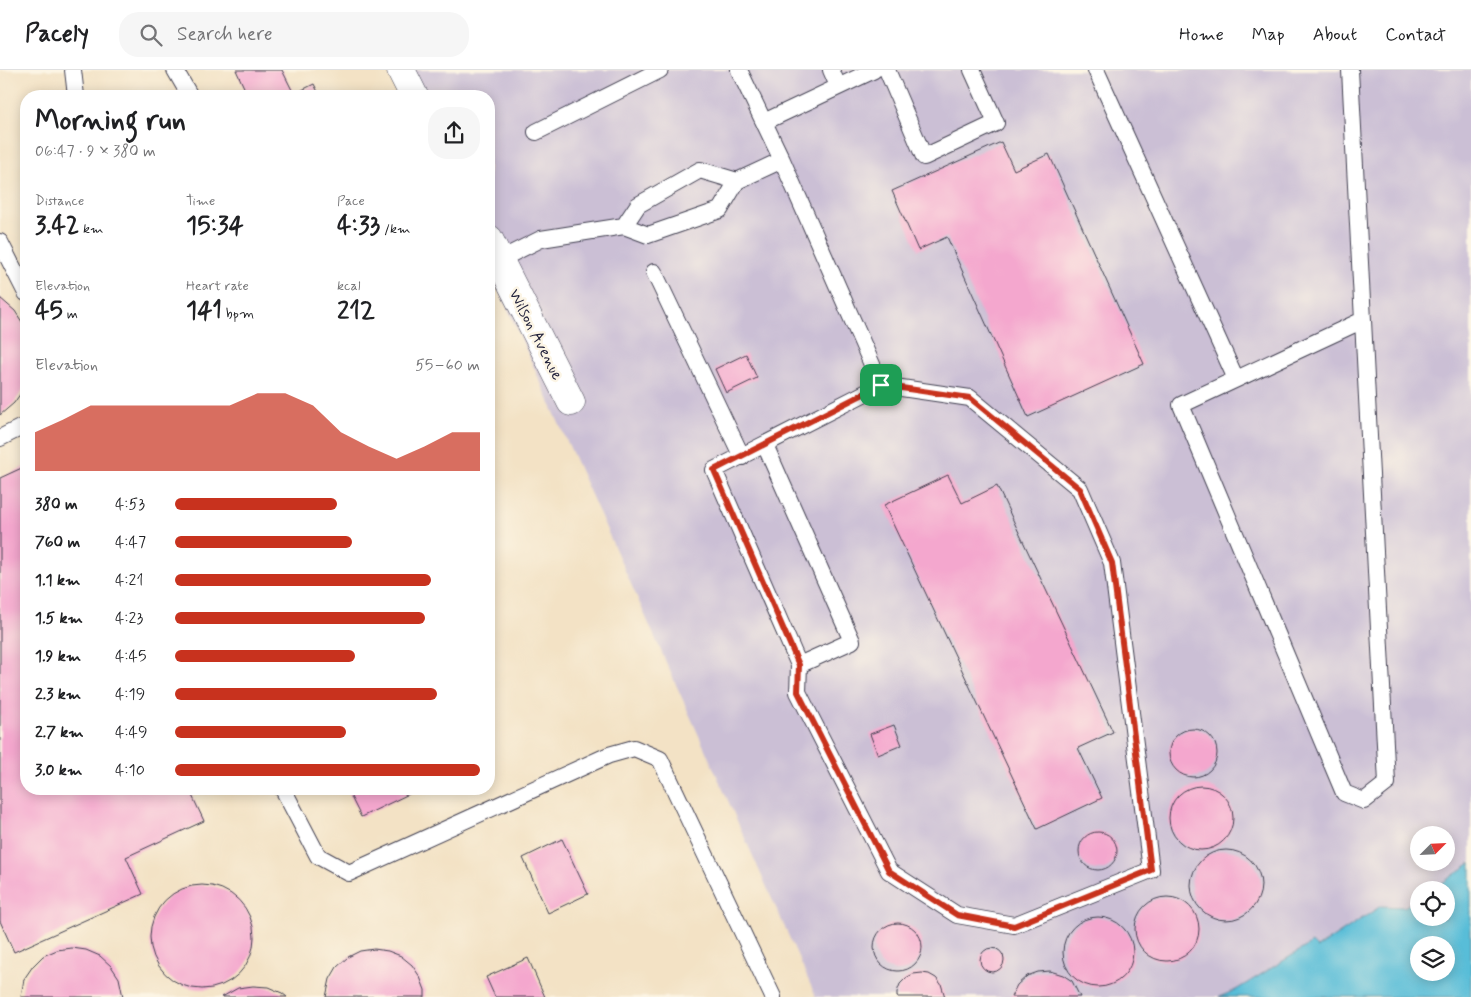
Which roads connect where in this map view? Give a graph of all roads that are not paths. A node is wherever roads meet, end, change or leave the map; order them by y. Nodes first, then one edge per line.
1 (73, 70) edge
2 (175, 70) edge
3 (401, 70) edge
4 (660, 70) edge
5 (739, 70) edge
6 (831, 70) edge
7 (874, 70) edge
8 (887, 70) edge
9 (972, 70) edge
10 (1096, 70) edge
11 (1350, 70) edge
12 (838, 86) junction
13 (75, 90) edge
14 (187, 90) edge
15 (411, 90) edge
16 (764, 122) junction
17 (536, 132) dead end
18 (782, 160) junction
19 (737, 181) junction
20 (624, 226) junction
21 (0, 242) edge
22 (495, 249) edge
23 (495, 251) edge
24 (654, 272) dead end
25 (20, 281) edge
26 (1363, 320) junction
27 (1236, 379) junction
28 (881, 385) junction
29 (571, 402) dead end
30 (20, 428) edge
31 (0, 438) edge
32 (765, 445) junction
33 (742, 456) junction
34 (799, 665) junction
35 (286, 795) edge
36 (774, 997) edge

1 - 13 lane
2 - 14 lane
3 - 15 street
4 - 17 lane
5 - 16 lane
6 - 12 lane
7 - 12 lane
8 - 9 lane
10 - 27 lane
11 - 26 lane
12 - 16 lane
16 - 18 lane
18 - 19 lane
18 - 28 lane
19 - 20 lane
19 - 20 lane
20 - 22 lane
21 - 25 lane
23 - 29 street, Wilson Avenue
24 - 33 lane
26 - 27 lane
26 - 27 lane
28 - 32 lane
28 - 34 lane
30 - 31 lane
32 - 33 lane
32 - 34 lane
33 - 34 lane
35 - 36 lane

